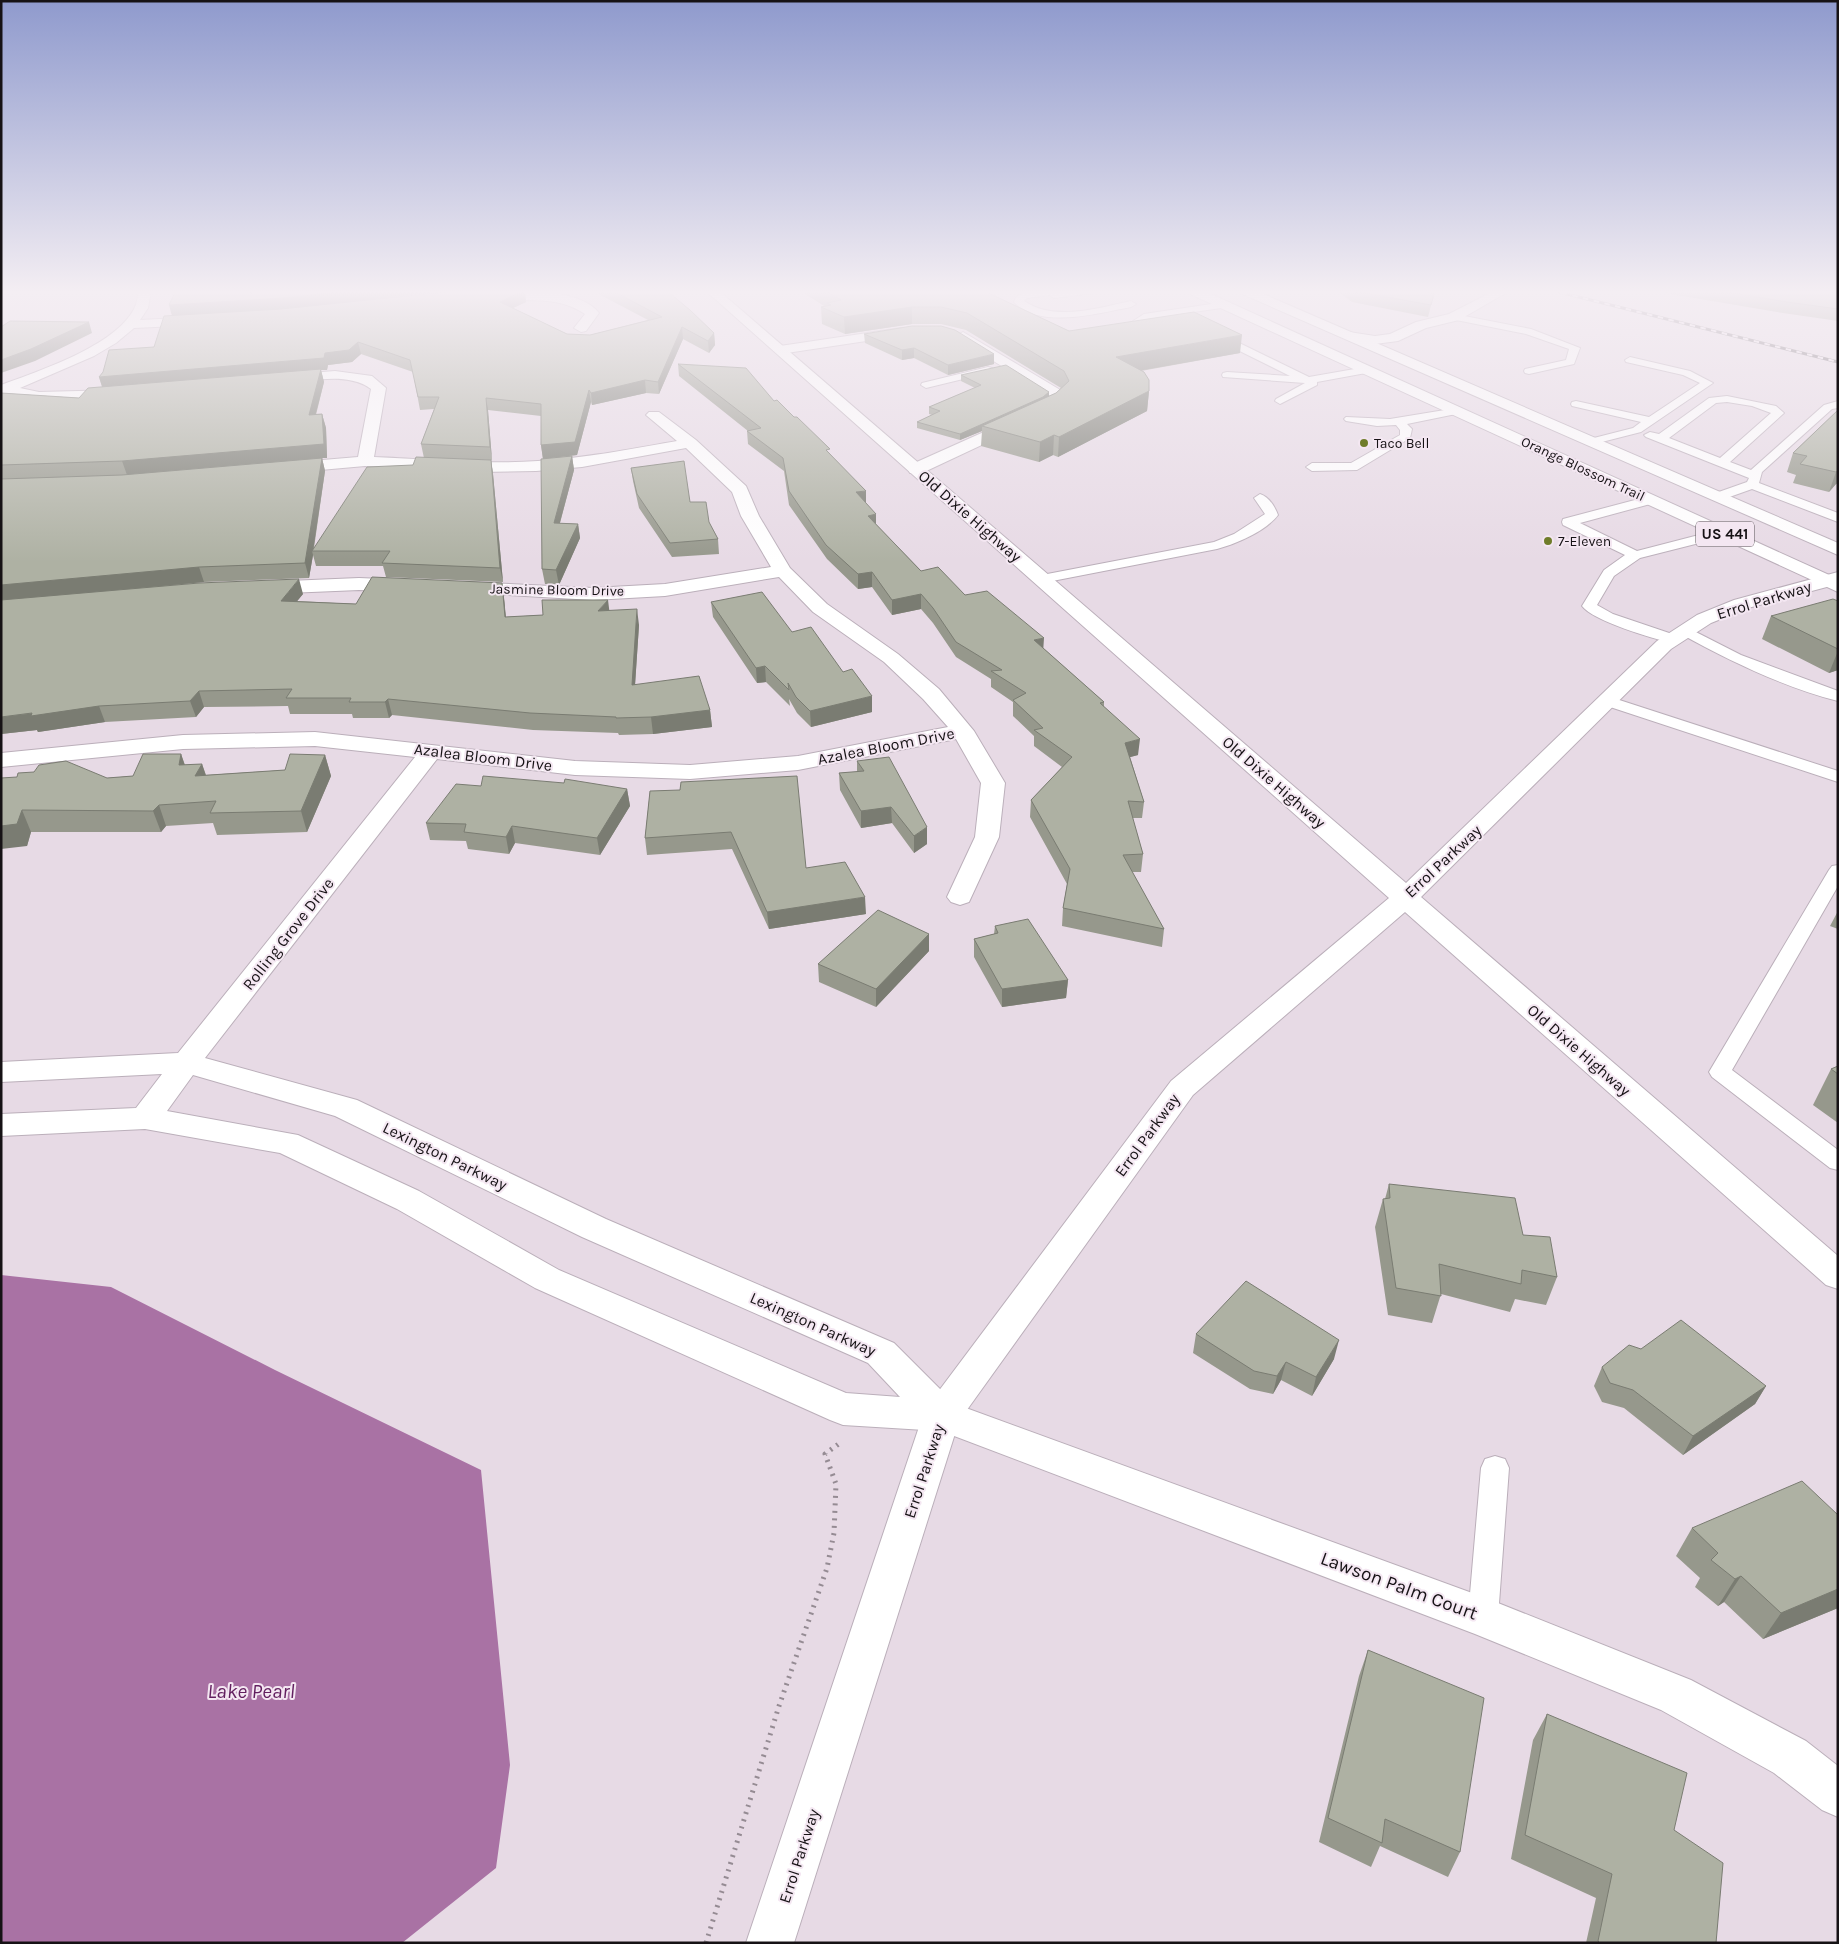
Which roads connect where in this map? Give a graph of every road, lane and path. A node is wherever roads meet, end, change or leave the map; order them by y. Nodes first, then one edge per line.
1 (25, 381) edge
2 (268, 381) edge
3 (271, 381) edge
4 (369, 381) edge
5 (815, 381) edge
6 (944, 381) edge
7 (1035, 381) edge
8 (1309, 381) edge
9 (1390, 381) edge
10 (1453, 381) edge
11 (1703, 381) edge
12 (926, 385) dead end
13 (2, 389) edge
14 (132, 393) edge
15 (1280, 401) dead end
16 (1576, 404) dead end
17 (1838, 404) edge
18 (1457, 411) junction
19 (654, 415) dead end
20 (1350, 418) dead end
21 (1651, 421) junction
22 (1399, 422) junction
23 (1638, 430) junction
24 (1660, 439) junction
25 (1590, 442) junction
26 (690, 443) junction
27 (365, 461) junction
28 (1722, 463) junction
29 (1312, 467) dead end
30 (276, 469) edge
31 (916, 469) junction
32 (1754, 481) junction
33 (1716, 497) junction
34 (1260, 498) dead end
35 (1650, 500) junction
36 (1838, 518) edge
37 (1722, 533) junction
38 (1838, 550) edge
39 (1635, 554) junction
40 (783, 570) junction
41 (1042, 579) junction
42 (1834, 581) edge
43 (427, 586) edge
44 (446, 587) edge
45 (243, 588) edge
46 (1680, 635) junction
47 (1838, 696) edge
48 (1607, 701) junction
49 (963, 731) junction
50 (432, 751) junction
51 (1, 760) edge
52 (1838, 777) edge
53 (1838, 870) edge
54 (960, 897) dead end
55 (1404, 897) junction
56 (186, 1063) junction
57 (1, 1072) edge
58 (144, 1118) junction
59 (1, 1125) edge
60 (1838, 1162) edge
61 (1838, 1276) edge
62 (942, 1415) junction
63 (847, 1438) dead end
64 (1494, 1468) dead end
65 (1483, 1617) junction
66 (1838, 1794) edge
67 (706, 1943) edge
68 (770, 1943) edge

1 - 13 street
2 - 3 street
4 - 27 street
5 - 31 street, Old Dixie Highway
6 - 12 lane
7 - 31 street
8 - 15 lane
9 - 18 street, Orange Blossom Trail / US 441
10 - 25 street, Orange Blossom Trail / US 441
11 - 21 lane
13 - 14 street
16 - 21 lane
17 - 32 lane
18 - 22 lane
18 - 35 street, Orange Blossom Trail / US 441
19 - 26 street
20 - 22 lane
21 - 23 lane
22 - 29 lane
23 - 24 lane
23 - 25 lane
24 - 28 lane
24 - 28 lane
25 - 33 street, Orange Blossom Trail / US 441
26 - 27 street
26 - 40 street
27 - 30 street
28 - 32 lane
31 - 41 street, Old Dixie Highway
32 - 33 lane
32 - 36 lane
33 - 38 street, Orange Blossom Trail / US 441
34 - 41 lane
35 - 37 street, Orange Blossom Trail / US 441
35 - 39 lane
37 - 39 lane
37 - 42 street, Orange Blossom Trail / US 441
39 - 46 lane
40 - 44 street, Jasmine Bloom Drive
40 - 49 street
41 - 55 street, Old Dixie Highway
42 - 46 street, Errol Parkway
43 - 45 street
46 - 47 lane
46 - 48 street, Errol Parkway
48 - 52 lane
48 - 55 street, Errol Parkway
49 - 50 street, Azalea Bloom Drive
49 - 54 street
50 - 51 street, Azalea Bloom Drive
50 - 56 street, Rolling Grove Drive
53 - 60 lane
55 - 61 street, Old Dixie Highway
55 - 62 street, Errol Parkway
56 - 57 street, Lexington Parkway
56 - 58 street, Rolling Grove Drive
56 - 62 street, Lexington Parkway
58 - 59 street
58 - 62 street
62 - 65 street, Lawson Palm Court
62 - 68 street, Errol Parkway
63 - 67 path
64 - 65 lane
65 - 66 street, Lawson Palm Court

